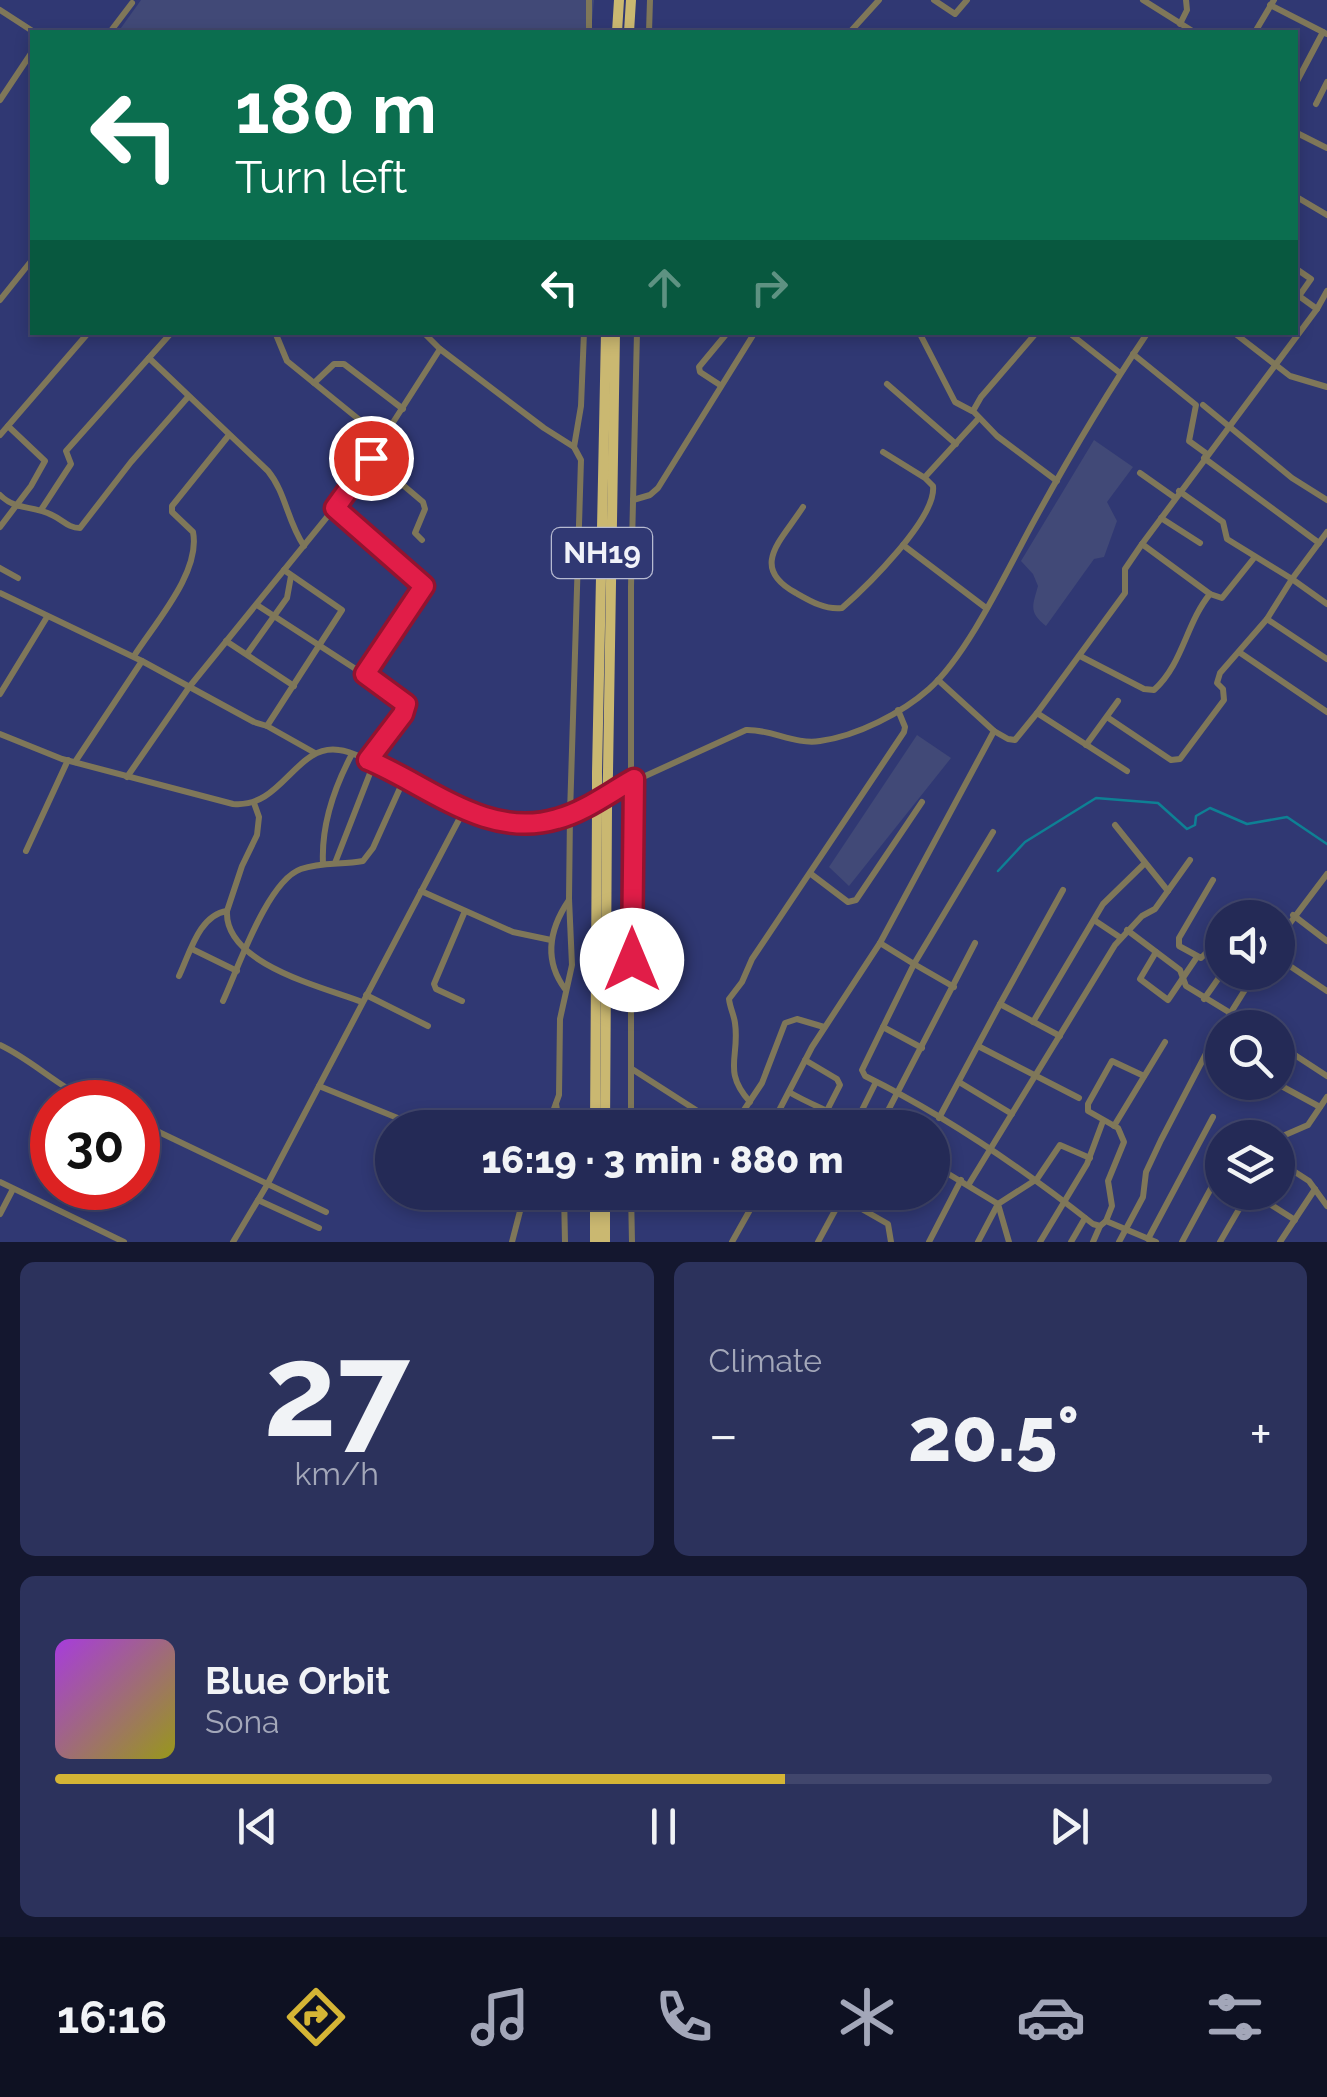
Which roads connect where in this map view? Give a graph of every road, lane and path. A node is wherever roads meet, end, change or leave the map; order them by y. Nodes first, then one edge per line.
1 (589, 0) edge
2 (619, 0) edge
3 (631, 0) edge
4 (650, 0) edge
5 (879, 0) edge
6 (934, 0) edge
7 (968, 0) edge
8 (1143, 0) edge
9 (1186, 0) edge
10 (1272, 2) edge
11 (132, 3) dead end
12 (2, 15) edge
13 (1180, 24) junction
14 (30, 30) edge
15 (112, 30) edge
16 (589, 30) edge
17 (617, 30) edge
18 (629, 30) edge
19 (650, 30) edge
20 (852, 30) edge
21 (1190, 30) edge
22 (1256, 30) edge
23 (1325, 33) edge
24 (30, 55) edge
25 (1298, 80) edge
26 (1327, 82) edge
27 (0, 100) edge
28 (1316, 104) dead end
29 (1298, 134) edge
30 (1327, 148) edge
31 (1298, 198) edge
32 (1327, 215) edge
33 (30, 262) edge
34 (1298, 270) edge
35 (1327, 292) edge
36 (1298, 297) edge
37 (1298, 299) edge
38 (0, 300) edge
39 (1316, 308) junction
40 (1298, 332) edge
41 (86, 335) edge
42 (169, 335) edge
43 (276, 335) edge
44 (426, 335) edge
45 (584, 335) edge
46 (606, 335) edge
47 (615, 335) edge
48 (637, 335) edge
49 (725, 335) edge
50 (753, 335) edge
51 (920, 335) edge
52 (1034, 335) edge
53 (1072, 335) edge
54 (1146, 335) edge
55 (1237, 335) edge
56 (1296, 335) edge
57 (440, 349) junction
58 (1133, 354) junction
59 (150, 358) junction
60 (1274, 364) junction
61 (1120, 373) junction
62 (314, 383) junction
63 (887, 384) dead end
64 (720, 386) junction
65 (1327, 387) edge
66 (188, 397) junction
67 (1203, 405) dead end
68 (403, 409) junction
69 (973, 411) junction
70 (978, 419) junction
71 (8, 426) junction
72 (1228, 426) junction
73 (0, 435) edge
74 (229, 435) junction
75 (383, 439) junction
76 (956, 444) junction
77 (574, 446) junction
78 (883, 452) dead end
79 (1205, 456) junction
80 (371, 458) junction
81 (1140, 473) dead end
82 (925, 478) junction
83 (1057, 481) junction
84 (0, 494) edge
85 (1177, 494) junction
86 (633, 500) junction
87 (1327, 500) edge
88 (15, 507) junction
89 (803, 507) dead end
90 (335, 508) junction
91 (41, 510) junction
92 (1161, 518) junction
93 (0, 527) edge
94 (1327, 532) edge
95 (422, 540) dead end
96 (1200, 543) dead end
97 (1142, 544) junction
98 (1319, 544) junction
99 (903, 545) junction
100 (304, 546) junction
101 (1254, 558) junction
102 (0, 568) edge
103 (288, 573) junction
104 (18, 578) dead end
105 (1292, 579) junction
106 (0, 593) edge
107 (1210, 594) junction
108 (256, 604) junction
109 (1327, 604) edge
110 (986, 608) junction
111 (274, 615) junction
112 (46, 617) junction
113 (1266, 619) junction
114 (226, 641) junction
115 (322, 645) junction
116 (1239, 652) junction
117 (246, 654) junction
118 (134, 656) junction
119 (1080, 656) junction
120 (1327, 659) edge
121 (142, 661) junction
122 (365, 674) junction
123 (938, 680) junction
124 (190, 686) junction
125 (294, 686) junction
126 (0, 694) edge
127 (1118, 700) dead end
128 (903, 708) junction
129 (1327, 712) edge
130 (1037, 713) junction
131 (1107, 717) junction
132 (268, 726) junction
133 (994, 731) junction
134 (0, 734) edge
135 (1086, 745) junction
136 (315, 753) junction
137 (352, 754) junction
138 (72, 761) junction
139 (371, 762) junction
140 (1126, 771) dead end
141 (602, 773) junction
142 (127, 777) junction
143 (404, 777) junction
144 (634, 779) junction
145 (922, 802) dead end
146 (254, 803) junction
147 (464, 810) junction
148 (602, 810) junction
149 (570, 814) junction
150 (1114, 825) dead end
151 (993, 832) dead end
152 (26, 851) dead end
153 (1190, 860) dead end
154 (335, 863) junction
155 (323, 864) junction
156 (1144, 864) junction
157 (811, 874) junction
158 (1327, 874) edge
159 (1213, 880) dead end
160 (1063, 890) dead end
161 (421, 892) junction
162 (1168, 892) junction
163 (569, 899) junction
164 (227, 911) junction
165 (465, 911) junction
166 (1295, 914) edge
167 (1295, 917) edge
168 (1094, 920) junction
169 (1127, 930) junction
170 (1121, 938) junction
171 (550, 940) junction
172 (1327, 941) edge
173 (975, 942) dead end
174 (880, 943) junction
175 (192, 948) junction
176 (246, 951) junction
177 (1156, 952) junction
178 (1205, 956) edge
179 (1197, 957) junction
180 (914, 964) junction
181 (1295, 969) edge
182 (236, 971) junction
183 (179, 976) dead end
184 (1181, 979) junction
185 (954, 988) junction
186 (566, 990) junction
187 (1211, 990) edge
188 (1327, 991) edge
189 (364, 998) junction
190 (1204, 999) junction
191 (462, 1000) dead end
192 (223, 1001) dead end
193 (1000, 1004) junction
194 (1224, 1010) edge
195 (1033, 1022) junction
196 (428, 1026) dead end
197 (824, 1027) junction
198 (883, 1027) junction
199 (1060, 1036) junction
200 (1165, 1042) dead end
201 (0, 1045) edge
202 (978, 1046) junction
203 (922, 1048) junction
204 (1295, 1055) edge
205 (1205, 1057) edge
206 (805, 1060) junction
207 (631, 1068) junction
208 (1034, 1075) junction
209 (1144, 1076) junction
210 (1327, 1076) edge
211 (57, 1080) edge
212 (876, 1082) junction
213 (959, 1082) junction
214 (319, 1086) junction
215 (789, 1092) junction
216 (899, 1093) junction
217 (1295, 1093) edge
218 (1327, 1097) edge
219 (1079, 1098) dead end
220 (750, 1102) junction
221 (556, 1103) junction
222 (1320, 1106) junction
223 (377, 1110) edge
224 (553, 1110) edge
225 (557, 1110) edge
226 (595, 1110) edge
227 (605, 1110) edge
228 (631, 1110) edge
229 (692, 1110) edge
230 (744, 1110) edge
231 (780, 1110) edge
232 (824, 1110) edge
233 (827, 1110) edge
234 (863, 1110) edge
235 (889, 1110) edge
236 (926, 1110) edge
237 (943, 1110) edge
238 (1012, 1114) junction
239 (1213, 1117) dead end
240 (1103, 1121) junction
241 (950, 1125) edge
242 (1114, 1126) junction
243 (1295, 1132) edge
244 (160, 1133) edge
245 (990, 1150) junction
246 (1090, 1158) junction
247 (1295, 1172) edge
248 (950, 1174) edge
249 (1037, 1180) junction
250 (0, 1182) edge
251 (965, 1182) junction
252 (267, 1186) junction
253 (13, 1188) junction
254 (1315, 1189) junction
255 (1205, 1199) edge
256 (258, 1200) junction
257 (1063, 1201) junction
258 (998, 1204) junction
259 (1327, 1206) edge
260 (521, 1210) edge
261 (564, 1210) edge
262 (595, 1210) edge
263 (605, 1210) edge
264 (631, 1210) edge
265 (750, 1210) edge
266 (836, 1210) edge
267 (867, 1210) edge
268 (1239, 1210) edge
269 (1278, 1210) edge
270 (326, 1212) dead end
271 (0, 1214) edge
272 (1085, 1218) junction
273 (1294, 1220) junction
274 (1103, 1223) junction
275 (319, 1228) dead end
276 (1124, 1231) junction
277 (1148, 1239) junction
278 (124, 1242) edge
279 (235, 1242) edge
280 (512, 1242) edge
281 (565, 1242) edge
282 (594, 1242) edge
283 (604, 1242) edge
284 (632, 1242) edge
285 (732, 1242) edge
286 (818, 1242) edge
287 (891, 1242) edge
288 (929, 1242) edge
289 (978, 1242) edge
290 (1009, 1242) edge
291 (1040, 1242) edge
292 (1071, 1242) edge
293 (1093, 1242) edge
294 (1119, 1242) edge
295 (1156, 1242) edge
296 (1182, 1242) edge
297 (1220, 1242) edge
298 (1280, 1242) edge

1 - 16 street
2 - 17 highway
3 - 18 highway
4 - 19 street
5 - 20 street
6 - 7 street
8 - 13 street
9 - 13 street
10 - 22 street
10 - 23 street
11 - 15 street
12 - 14 street
13 - 21 street
23 - 25 street
24 - 27 street
26 - 28 street
29 - 30 street
31 - 32 street
33 - 38 street
34 - 36 street
35 - 39 street
37 - 39 street
39 - 40 street
41 - 71 street
42 - 59 street
43 - 62 street
44 - 57 street
45 - 77 street
46 - 141 highway, NH19
47 - 141 highway, NH19
48 - 86 street
49 - 64 street
50 - 64 street
51 - 69 street
52 - 69 street
53 - 61 street
54 - 58 street
55 - 60 street
56 - 60 street
57 - 68 street
57 - 77 street
58 - 61 street
58 - 79 street
59 - 66 street
59 - 91 street
60 - 65 street
60 - 72 street
61 - 83 street
62 - 68 street
62 - 75 street
63 - 76 street
64 - 86 street
66 - 74 street
66 - 91 street
67 - 72 street
68 - 75 street
69 - 70 street
70 - 76 street
70 - 83 street
71 - 73 street
71 - 88 street
72 - 79 street
72 - 87 street
74 - 100 street
74 - 118 street
75 - 80 street
76 - 82 street
77 - 149 street
78 - 82 street
79 - 85 street
79 - 98 street
80 - 90 street
80 - 95 street
81 - 85 street
82 - 99 street
83 - 110 street
84 - 88 street
85 - 92 street
85 - 101 street
86 - 144 street
88 - 91 street
88 - 93 street
89 - 99 street
90 - 100 street
90 - 122 street
92 - 96 street
92 - 97 street
94 - 98 street
97 - 107 street
97 - 119 street
98 - 105 street
99 - 110 street
100 - 103 street
101 - 105 street
101 - 107 street
102 - 104 street
103 - 108 street
103 - 111 street
103 - 115 street
105 - 109 street
105 - 113 street
106 - 112 street
107 - 119 street
108 - 111 street
108 - 114 street
110 - 123 street
111 - 115 street
111 - 117 street
112 - 118 street
112 - 126 street
113 - 116 street
113 - 120 street
114 - 117 street
114 - 124 street
115 - 122 street
115 - 125 street
116 - 129 street
116 - 131 street
117 - 125 street
118 - 121 street
119 - 130 street
121 - 124 street
121 - 138 street
122 - 139 street
123 - 128 street
123 - 133 street
124 - 132 street
124 - 142 street
125 - 132 street
127 - 131 street
128 - 144 street
128 - 157 street
130 - 133 street
130 - 135 street
131 - 135 street
132 - 136 street
133 - 174 street
134 - 138 street
135 - 140 street
136 - 137 street
136 - 146 street
137 - 139 street
137 - 155 street
138 - 142 street
138 - 152 street
139 - 143 street
139 - 154 street
141 - 148 highway, NH19, bridge
142 - 146 street
143 - 147 street
143 - 154 street
144 - 149 street
144 - 207 street
145 - 157 street
146 - 164 street
147 - 149 street
147 - 161 street
148 - 226 highway, NH19
148 - 227 highway, NH19
149 - 163 street
150 - 156 street
151 - 180 street
153 - 162 street
154 - 155 street
155 - 176 street
156 - 162 street
156 - 168 street
157 - 220 street
158 - 166 street
159 - 179 street
160 - 193 street
161 - 165 street
161 - 189 street
162 - 169 street
163 - 171 street
163 - 186 street
164 - 175 street
164 - 176 street
165 - 171 street
165 - 191 street
167 - 172 street
168 - 170 street
168 - 195 street
169 - 170 street
169 - 177 street
170 - 199 street
171 - 186 street
173 - 185 street
174 - 180 street
174 - 197 street
175 - 182 street
175 - 183 street
176 - 182 street
176 - 189 street
177 - 184 street
177 - 184 street
178 - 179 street
179 - 184 street
180 - 185 street
180 - 198 street
181 - 188 street
182 - 192 street
184 - 190 street
185 - 203 street
186 - 221 street
187 - 190 street
189 - 196 street
189 - 214 street
190 - 194 street
193 - 195 street
193 - 202 street
195 - 199 street
197 - 206 street
197 - 220 street
198 - 203 street
198 - 212 street
199 - 208 street
200 - 209 street
201 - 211 street
202 - 208 street
202 - 213 street
203 - 216 street
204 - 210 street
205 - 276 street
206 - 215 street
206 - 233 street
207 - 228 street
207 - 229 street
208 - 219 street
208 - 238 street
209 - 240 street
209 - 242 street
212 - 216 street
212 - 234 street
213 - 237 street
213 - 238 street
214 - 223 street
214 - 252 street
215 - 231 street
215 - 232 street
216 - 235 street
216 - 236 street
217 - 222 street
218 - 222 street
220 - 230 street
221 - 224 street
221 - 225 street
222 - 243 street
238 - 245 street
239 - 277 street
240 - 242 street
240 - 246 street
241 - 245 street
242 - 274 street
244 - 252 street
245 - 249 street
245 - 251 street
246 - 249 street
246 - 257 street
247 - 254 street
248 - 251 street
249 - 257 street
249 - 258 street
250 - 253 street
251 - 258 street
251 - 288 street
252 - 256 street
252 - 270 street
253 - 271 street
253 - 278 street
254 - 259 street
254 - 273 street
255 - 296 street
256 - 275 street
256 - 279 street
257 - 272 street
257 - 291 street
258 - 289 street
258 - 290 street
260 - 280 street
261 - 281 street
262 - 282 highway
263 - 283 highway
264 - 284 street
265 - 285 street
266 - 286 street
267 - 287 street
268 - 297 street
269 - 273 street
272 - 274 street
272 - 292 street
273 - 298 street
274 - 276 street
274 - 293 street
276 - 277 street
276 - 294 street
277 - 295 street

